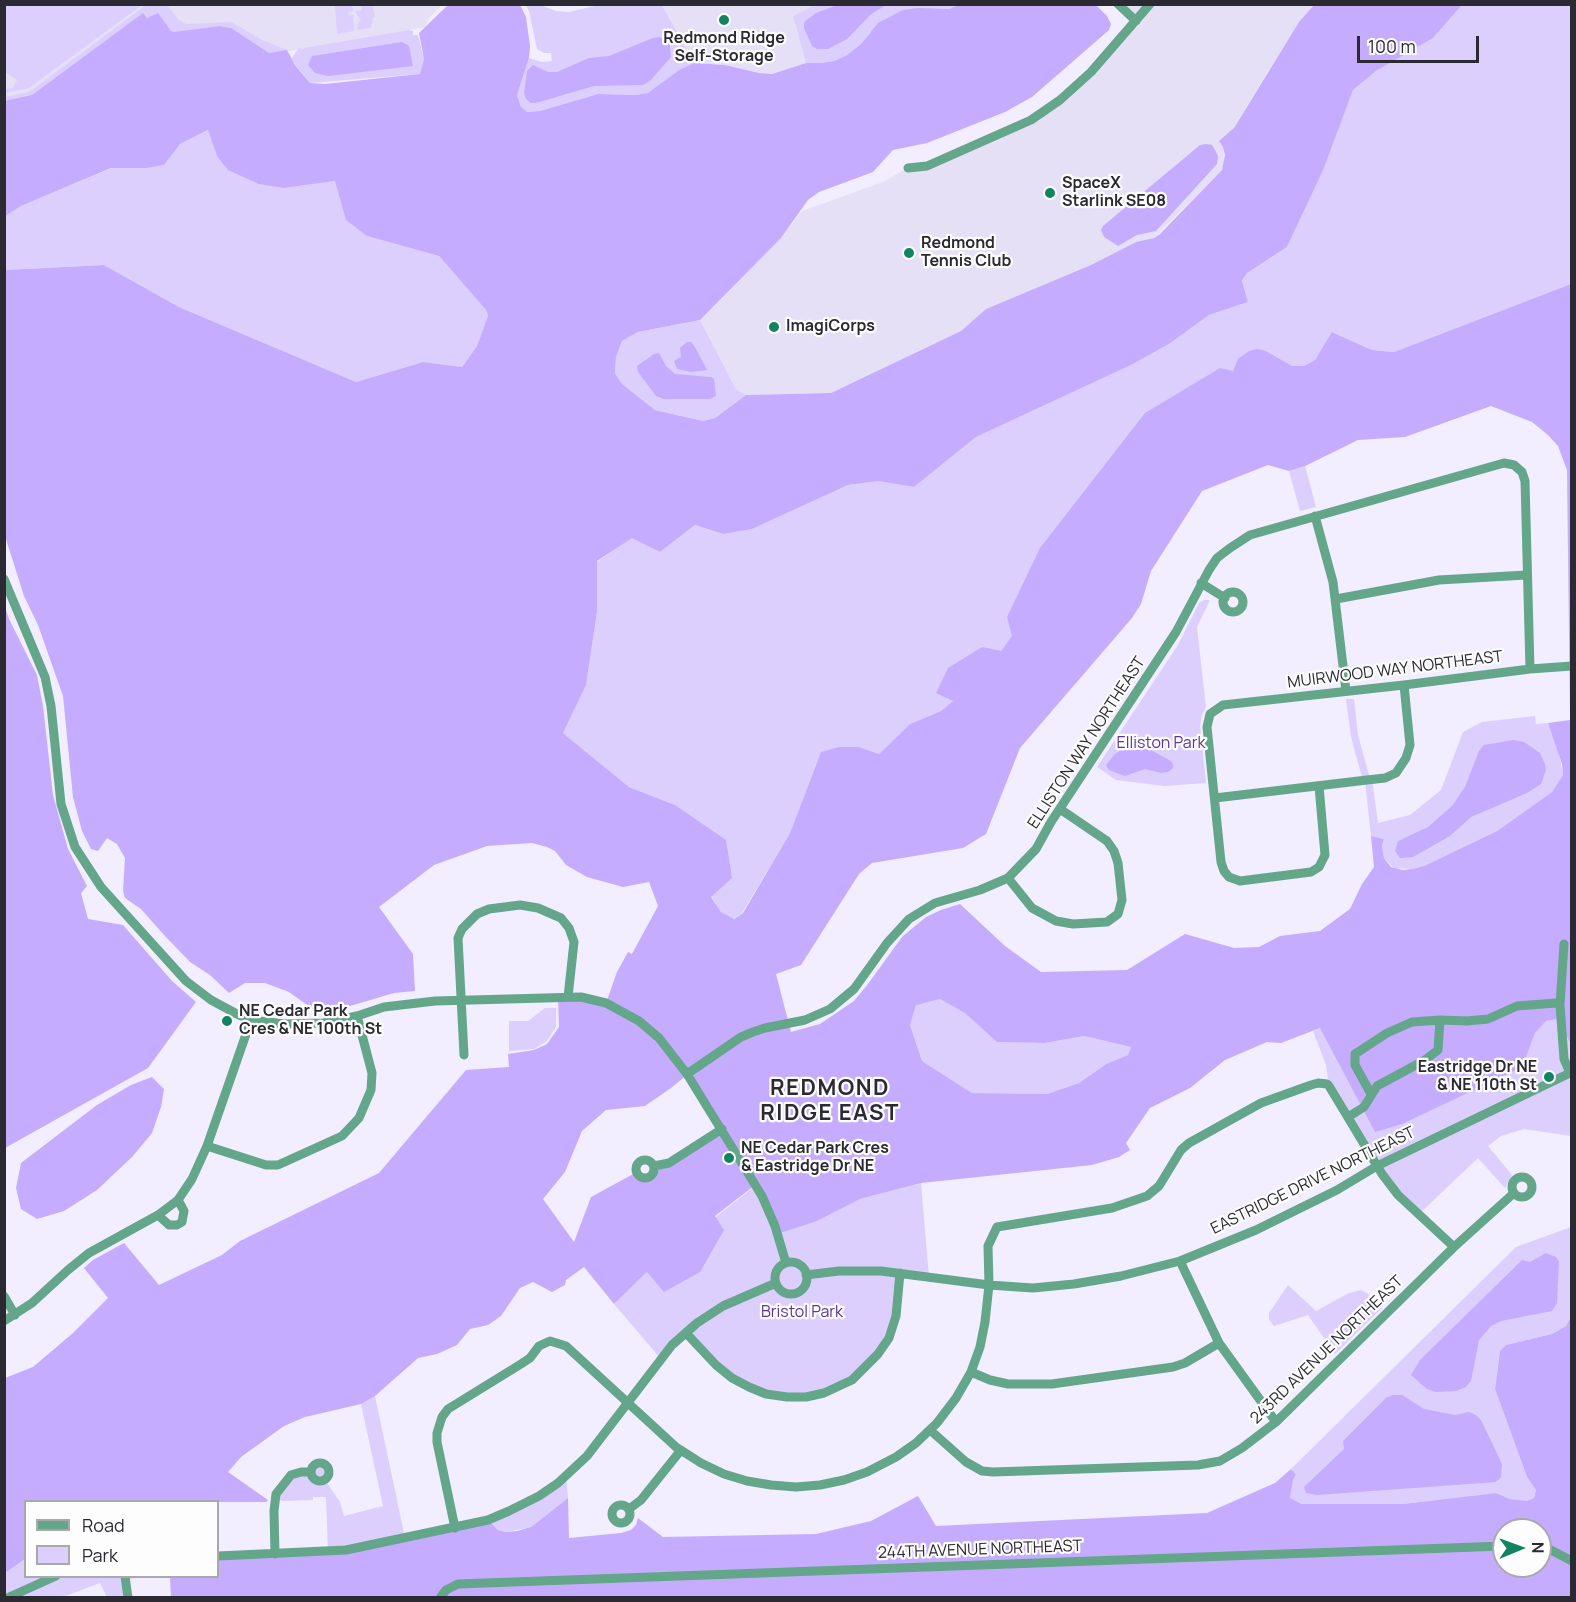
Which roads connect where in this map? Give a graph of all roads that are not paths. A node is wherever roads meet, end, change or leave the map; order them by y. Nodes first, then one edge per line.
1 (1118, 4) edge
2 (1150, 4) edge
3 (1136, 21) junction
4 (908, 168) dead end
5 (1315, 516) junction
6 (1526, 575) junction
7 (4, 579) edge
8 (1201, 583) junction
9 (1225, 598) dead end
10 (1336, 599) junction
11 (1572, 666) edge
12 (1530, 669) junction
13 (1404, 685) junction
14 (1346, 691) junction
15 (1319, 786) junction
16 (1215, 798) junction
17 (1060, 809) junction
18 (1008, 878) junction
19 (1564, 944) dead end
20 (568, 997) junction
21 (460, 999) junction
22 (1560, 1005) junction
23 (357, 1016) junction
24 (251, 1020) junction
25 (1440, 1020) junction
26 (464, 1055) dead end
27 (1571, 1072) edge
28 (687, 1074) junction
29 (1371, 1094) junction
30 (1348, 1117) junction
31 (722, 1130) junction
32 (207, 1146) junction
33 (654, 1166) dead end
34 (1377, 1166) junction
35 (1514, 1193) dead end
36 (178, 1200) junction
37 (158, 1215) junction
38 (1454, 1246) junction
39 (1180, 1261) junction
40 (786, 1263) junction
41 (900, 1274) junction
42 (806, 1275) junction
43 (776, 1283) junction
44 (989, 1285) junction
45 (4, 1296) edge
46 (15, 1315) junction
47 (4, 1321) edge
48 (686, 1333) junction
49 (1219, 1343) junction
50 (970, 1372) junction
51 (627, 1402) junction
52 (1276, 1422) junction
53 (930, 1430) junction
54 (681, 1450) junction
55 (311, 1472) dead end
56 (629, 1509) dead end
57 (455, 1528) junction
58 (1492, 1546) edge
59 (1552, 1551) edge
60 (275, 1554) junction
61 (219, 1556) edge
62 (1572, 1561) edge
63 (52, 1578) edge
64 (125, 1578) edge
65 (7, 1598) edge
66 (128, 1598) edge
67 (440, 1598) edge

1 - 3 street
2 - 3 street
3 - 4 street
5 - 6 street, ELLISTON WAY NORTHEAST
5 - 8 street, ELLISTON WAY NORTHEAST
5 - 10 street
6 - 10 street
6 - 12 street
7 - 24 street
8 - 9 street
8 - 17 street, ELLISTON WAY NORTHEAST
10 - 14 street
11 - 12 street, MUIRWOOD WAY NORTHEAST
12 - 13 street, MUIRWOOD WAY NORTHEAST
13 - 14 street, MUIRWOOD WAY NORTHEAST
13 - 15 street
14 - 16 street, MUIRWOOD WAY NORTHEAST
15 - 16 street
15 - 16 street
17 - 18 street, ELLISTON WAY NORTHEAST
17 - 18 street
18 - 28 street, ELLISTON WAY NORTHEAST
19 - 22 street
20 - 21 street
20 - 21 street
20 - 28 street
21 - 23 street
21 - 26 street
22 - 25 street
22 - 27 street
23 - 24 street
23 - 32 street
24 - 32 street
25 - 29 street
25 - 29 street
27 - 34 street, EASTRIDGE DRIVE NORTHEAST
28 - 31 street
29 - 30 street
30 - 34 street
30 - 44 street
31 - 33 street
31 - 40 street
32 - 36 street
34 - 38 street
34 - 39 street, EASTRIDGE DRIVE NORTHEAST
35 - 38 street, 243RD AVENUE NORTHEAST
36 - 37 street
36 - 37 street
37 - 46 street
38 - 52 street, 243RD AVENUE NORTHEAST
39 - 44 street, EASTRIDGE DRIVE NORTHEAST
39 - 49 street
40 - 42 street
40 - 43 street
41 - 42 street, EASTRIDGE DRIVE NORTHEAST
41 - 44 street, EASTRIDGE DRIVE NORTHEAST
41 - 48 street
42 - 43 street
43 - 48 street
44 - 50 street
45 - 46 street
46 - 47 street
48 - 51 street
49 - 50 street
49 - 52 street
50 - 53 street
51 - 54 street
51 - 57 street
51 - 57 street
52 - 53 street, 243RD AVENUE NORTHEAST
53 - 54 street
54 - 56 street
55 - 60 street
57 - 60 street
58 - 67 street, 244TH AVENUE NORTHEAST
59 - 62 street
60 - 61 street
63 - 65 street
64 - 66 street

